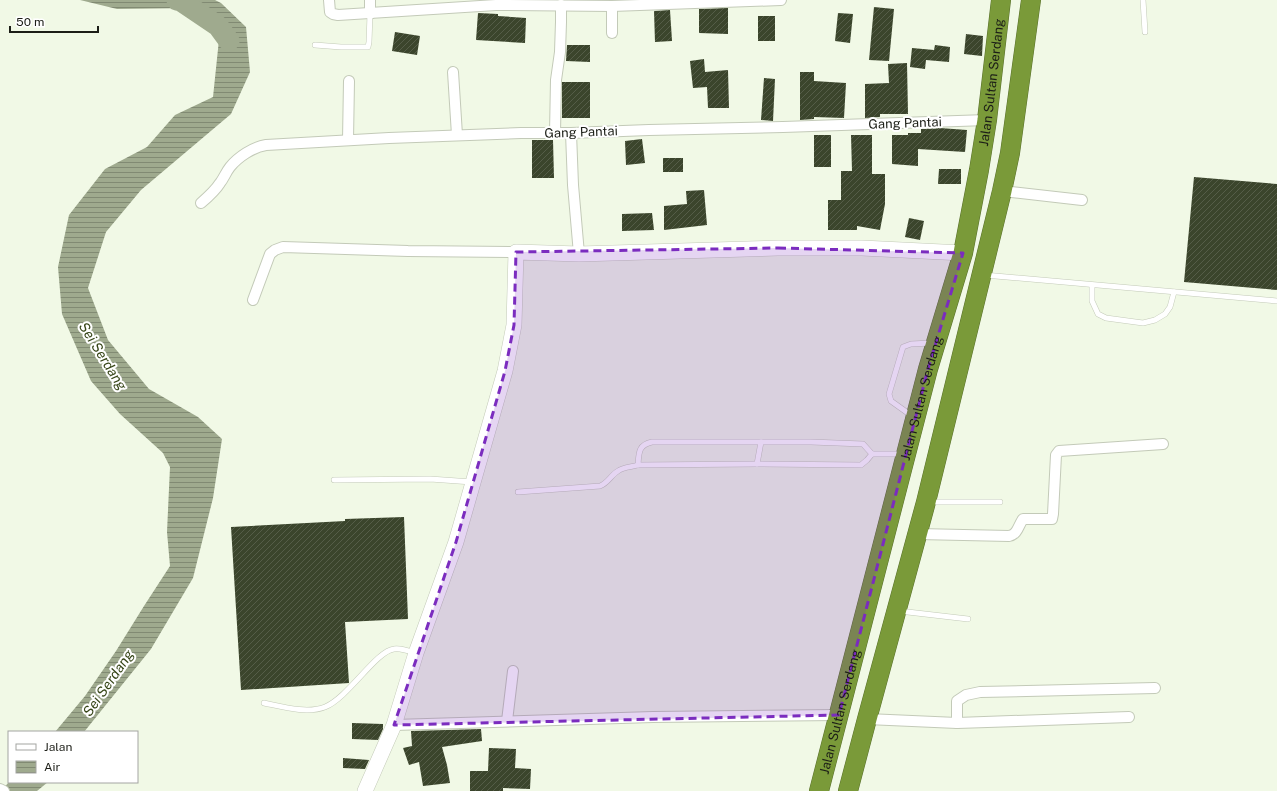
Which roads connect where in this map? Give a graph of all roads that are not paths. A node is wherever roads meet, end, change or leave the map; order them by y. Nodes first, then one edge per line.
1 (330, 0) edge
2 (370, 0) edge
3 (781, 0) edge
4 (1001, 0) edge
5 (1031, 0) edge
6 (1142, 0) edge
7 (735, 1) edge
8 (496, 3) edge
9 (586, 3) edge
10 (561, 5) junction
11 (612, 6) junction
12 (370, 14) junction
13 (1145, 32) dead end
14 (612, 33) dead end
15 (315, 45) dead end
16 (453, 72) dead end
17 (349, 81) dead end
18 (987, 120) junction
19 (554, 133) junction
20 (571, 133) junction
21 (456, 135) junction
22 (348, 140) junction
23 (1002, 191) junction
24 (1082, 200) dead end
25 (201, 204) dead end
26 (516, 252) junction
27 (963, 253) junction
28 (579, 254) junction
29 (982, 275) junction
30 (1092, 285) junction
31 (1174, 292) junction
32 (253, 300) dead end
33 (1277, 301) edge
34 (936, 343) junction
35 (916, 418) junction
36 (761, 442) junction
37 (1163, 444) dead end
38 (872, 454) junction
39 (906, 454) junction
40 (757, 464) junction
41 (638, 465) junction
42 (334, 480) dead end
43 (473, 482) junction
44 (518, 492) dead end
45 (926, 502) junction
46 (1000, 502) dead end
47 (918, 534) junction
48 (897, 611) junction
49 (968, 619) dead end
50 (416, 653) junction
51 (513, 671) dead end
52 (1155, 688) dead end
53 (264, 703) dead end
54 (839, 715) junction
55 (1129, 717) dead end
56 (867, 719) junction
57 (507, 721) junction
58 (957, 723) junction
59 (394, 725) junction
60 (0, 789) edge
61 (4, 791) edge
62 (365, 791) edge
63 (819, 791) edge
64 (848, 791) edge

1 - 12 street
2 - 12 street
3 - 7 street
4 - 18 highway, Jalan Sultan Serdang
5 - 23 highway, Jalan Sultan Serdang
6 - 13 lane
7 - 11 street
8 - 10 street
8 - 12 street
9 - 10 street
9 - 11 street
10 - 19 street
11 - 14 street
12 - 15 lane
16 - 21 street
17 - 22 street
18 - 20 street, Gang Pantai
18 - 27 highway, Jalan Sultan Serdang
19 - 20 street, Gang Pantai
19 - 21 street, Gang Pantai
20 - 28 street
21 - 22 street, Gang Pantai
22 - 25 street, Gang Pantai
23 - 24 street
23 - 29 highway, Jalan Sultan Serdang
26 - 28 street
26 - 32 street
26 - 43 street
27 - 28 street
27 - 34 highway, Jalan Sultan Serdang
29 - 30 lane
29 - 45 highway, Jalan Sultan Serdang
30 - 31 lane
30 - 31 lane
31 - 33 lane
34 - 35 highway, Jalan Sultan Serdang
34 - 35 lane
35 - 39 highway, Jalan Sultan Serdang
36 - 38 lane
36 - 40 lane
36 - 41 lane
37 - 47 street
38 - 39 lane
38 - 40 lane
39 - 54 highway, Jalan Sultan Serdang
40 - 41 lane
41 - 44 lane
42 - 43 lane
43 - 50 street
45 - 46 lane
45 - 47 highway, Jalan Sultan Serdang
47 - 48 highway, Jalan Sultan Serdang
48 - 49 lane
48 - 56 highway, Jalan Sultan Serdang
50 - 53 lane
50 - 59 street
51 - 57 street
52 - 58 street
54 - 57 street
54 - 63 highway, Jalan Sultan Serdang
55 - 58 street
56 - 58 street
56 - 64 highway, Jalan Sultan Serdang
57 - 59 street
59 - 62 street
60 - 61 street

